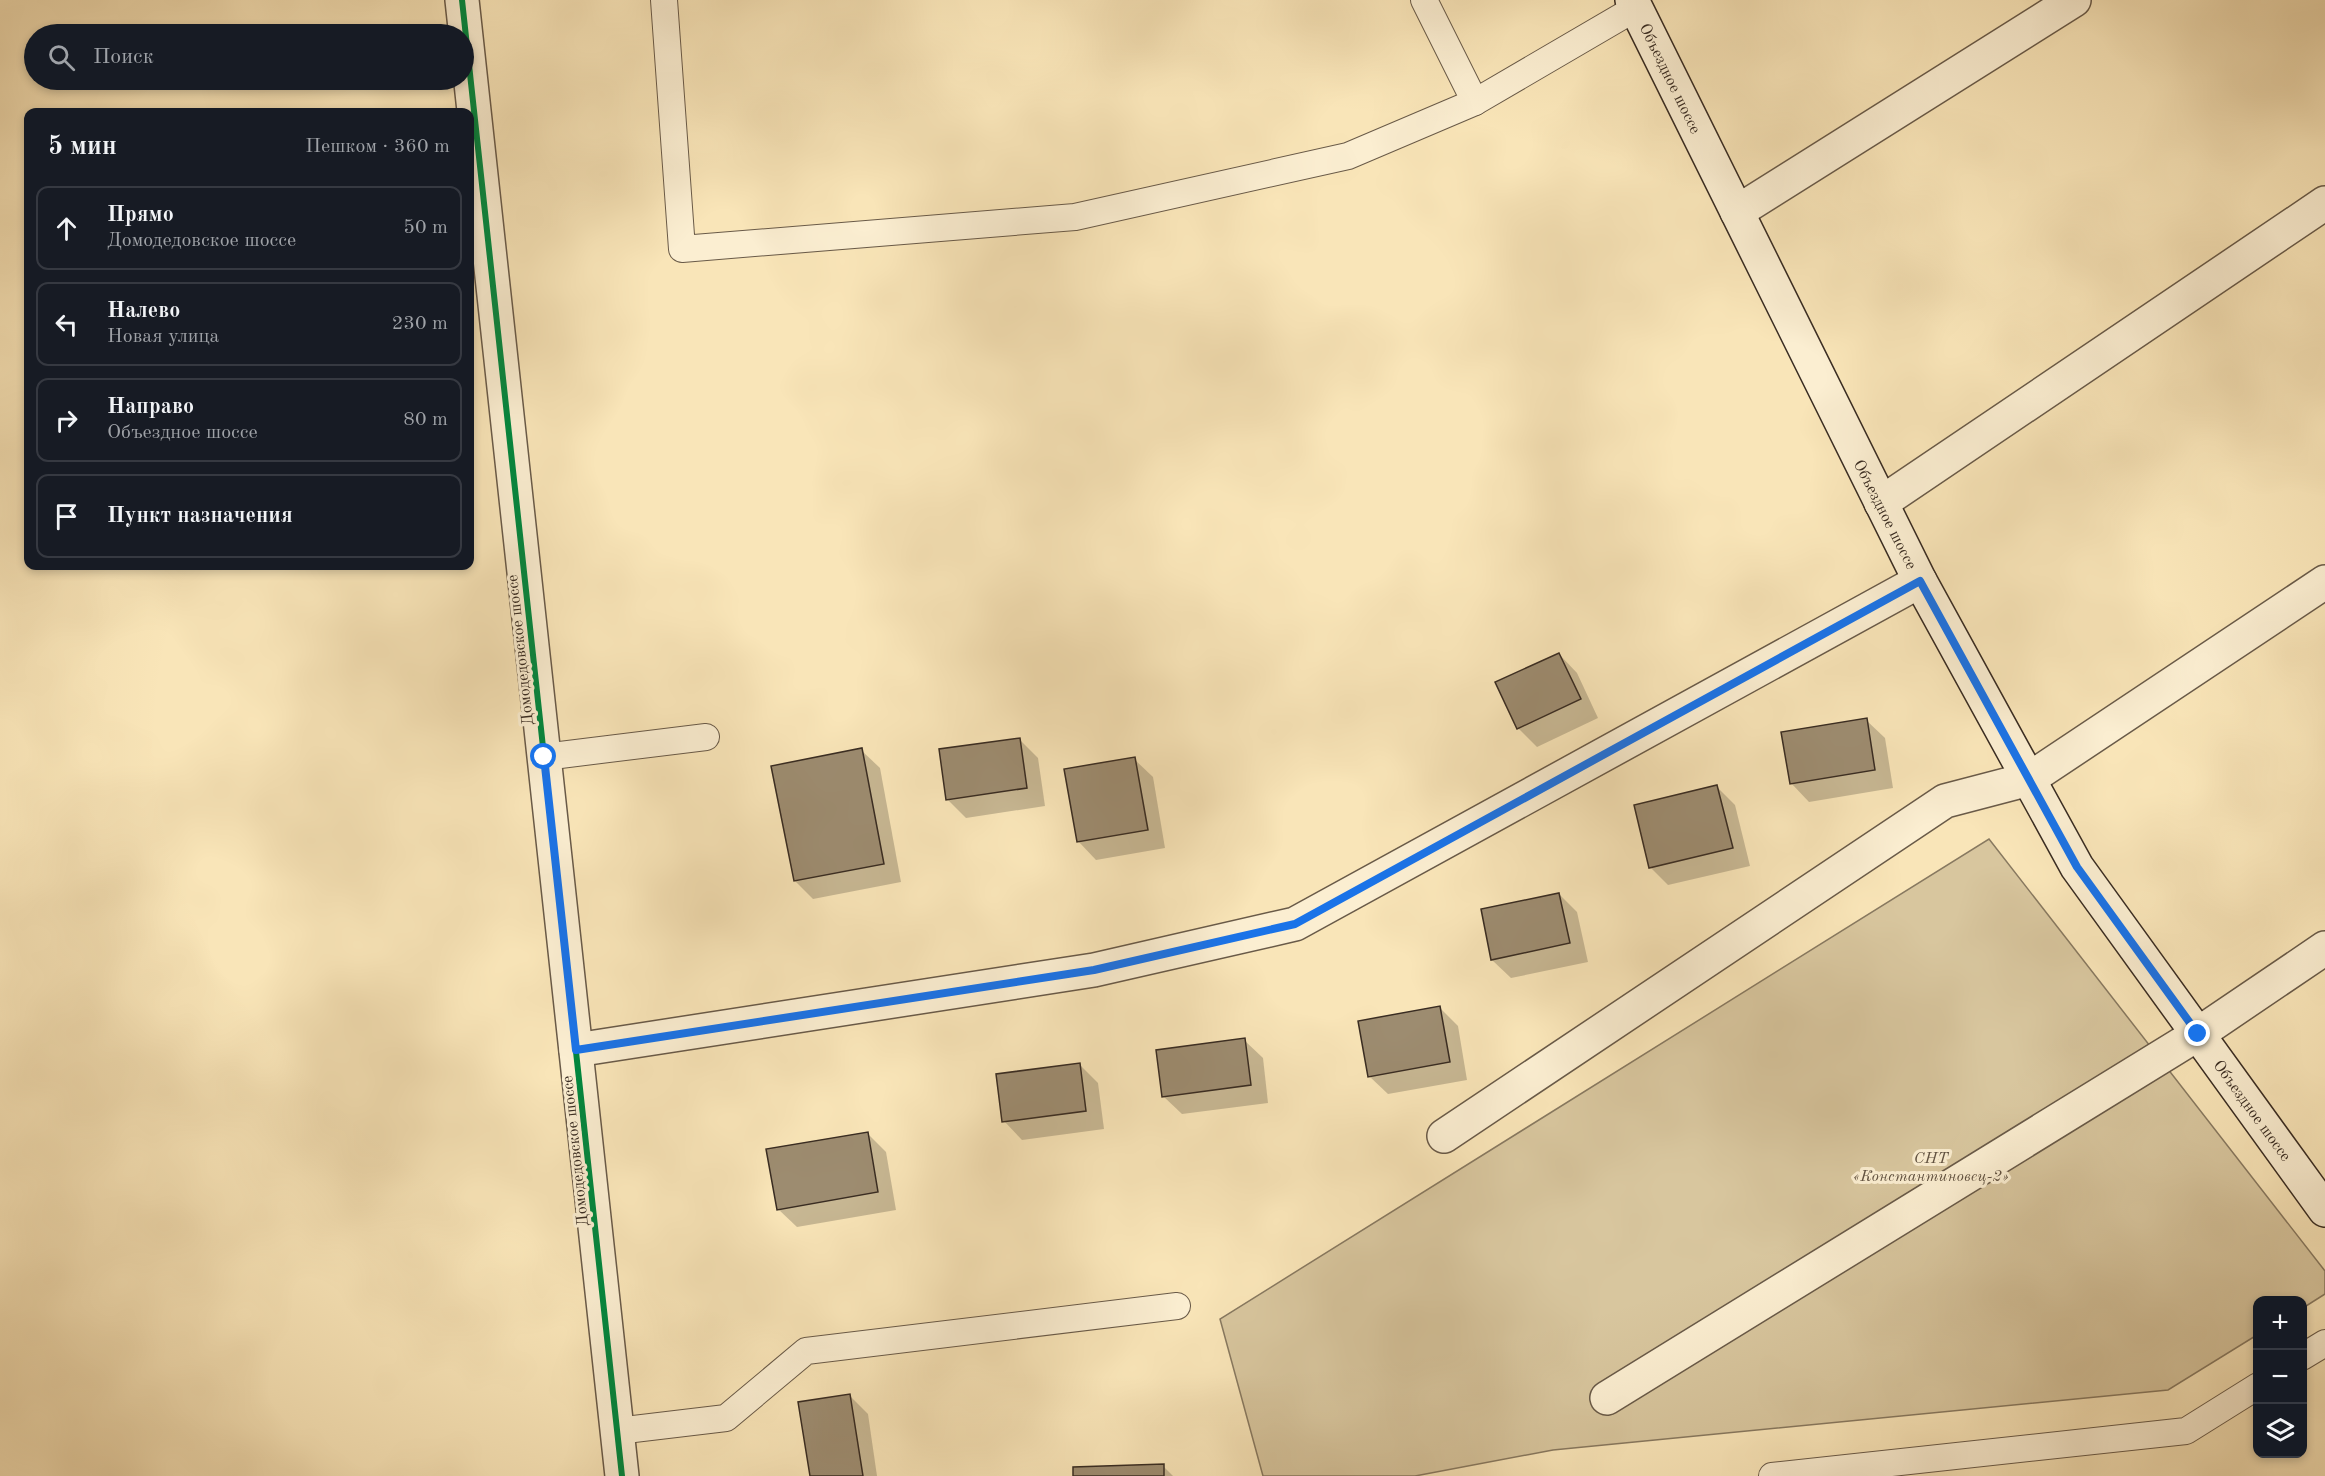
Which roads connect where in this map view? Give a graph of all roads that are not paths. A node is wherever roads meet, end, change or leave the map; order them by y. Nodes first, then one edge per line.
1 (462, 0) edge
2 (664, 0) edge
3 (1424, 0) edge
4 (2074, 0) edge
5 (1634, 4) edge
6 (465, 24) edge
7 (472, 90) edge
8 (1475, 102) junction
9 (474, 108) edge
10 (474, 111) edge
11 (2325, 202) edge
12 (1737, 212) junction
13 (1881, 503) junction
14 (1920, 581) junction
15 (2325, 582) edge
16 (706, 737) dead end
17 (544, 757) junction
18 (2029, 779) junction
19 (2325, 948) edge
20 (2198, 1034) junction
21 (576, 1050) junction
22 (1444, 1136) dead end
23 (2325, 1210) edge
24 (1177, 1306) dead end
25 (2325, 1343) edge
26 (2307, 1354) edge
27 (2253, 1389) edge
28 (1607, 1398) dead end
29 (617, 1431) junction
30 (622, 1476) edge
31 (1772, 1476) edge

1 - 6 street, Домодедовское шоссе
2 - 8 lane
3 - 8 lane
4 - 12 street
5 - 8 lane
5 - 12 street, Объездное шоссе
7 - 9 street, Домодедовское шоссе
10 - 17 street, Домодедовское шоссе
11 - 13 street
12 - 13 street, Объездное шоссе
13 - 14 street, Объездное шоссе
14 - 18 street, Объездное шоссе
14 - 21 street
15 - 18 street
16 - 17 lane
17 - 21 street, Домодедовское шоссе
18 - 20 street, Объездное шоссе
18 - 22 street
19 - 20 street
20 - 23 street, Объездное шоссе
20 - 28 street
21 - 29 street, Домодедовское шоссе
24 - 29 lane
25 - 26 lane
27 - 31 lane
29 - 30 street, Домодедовское шоссе

